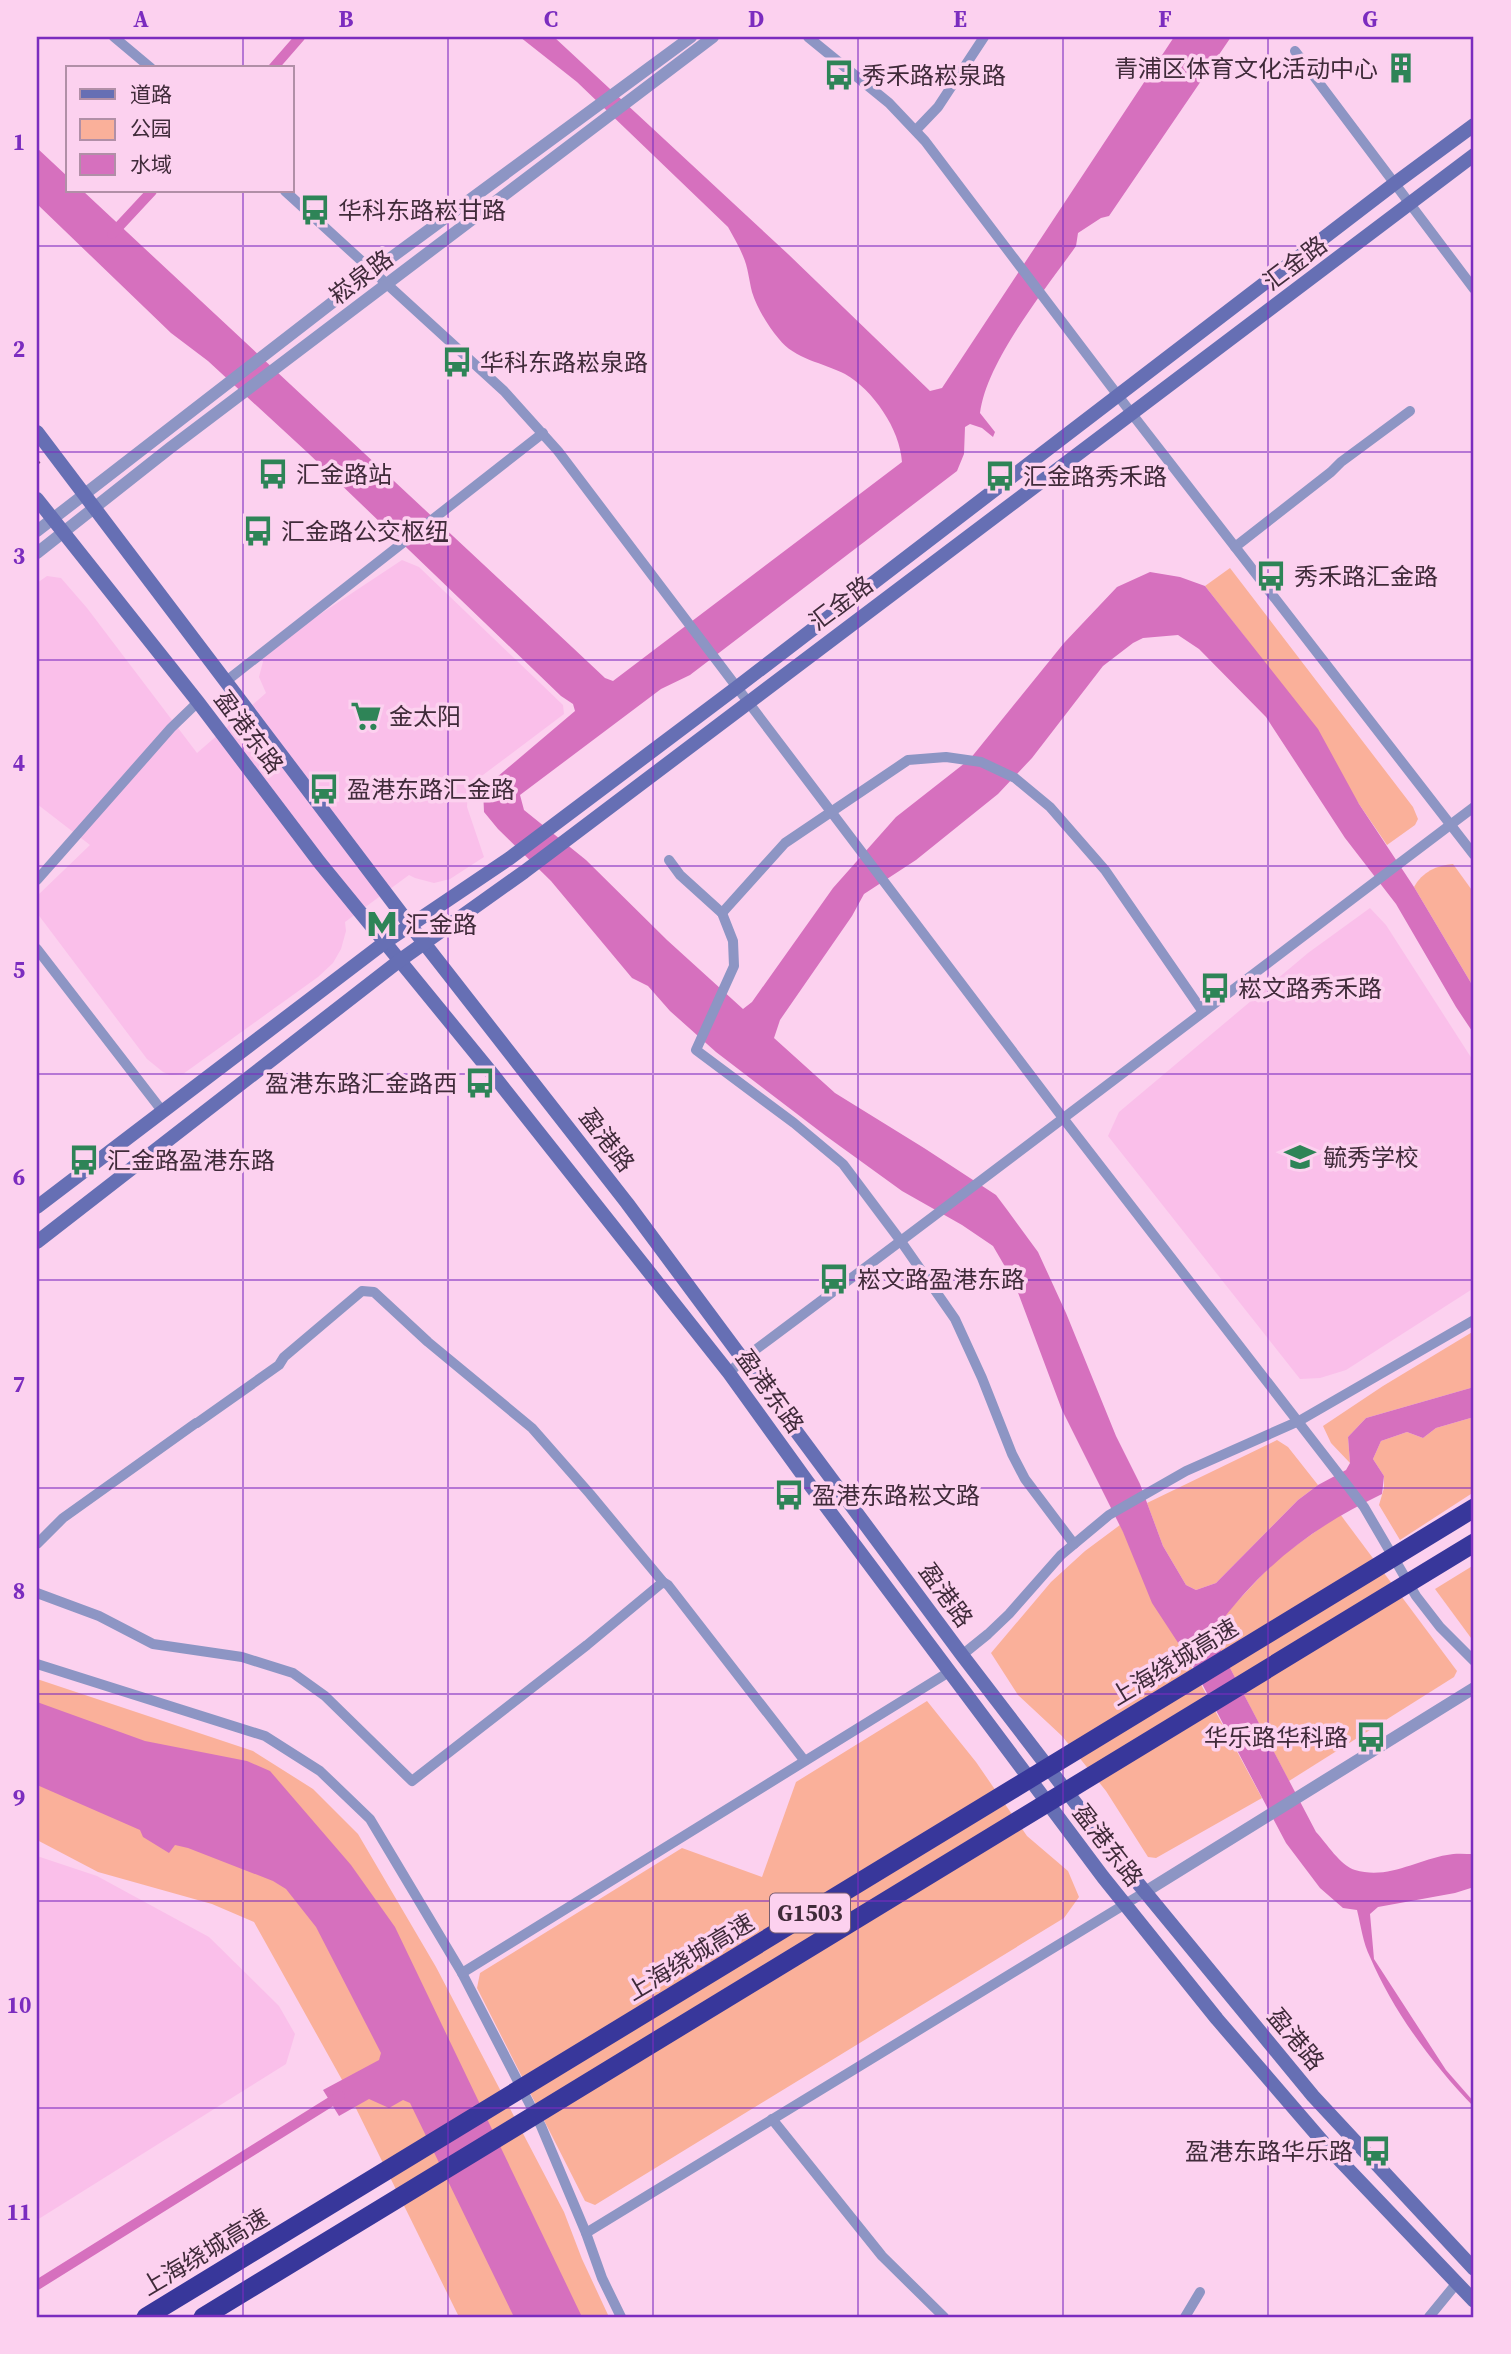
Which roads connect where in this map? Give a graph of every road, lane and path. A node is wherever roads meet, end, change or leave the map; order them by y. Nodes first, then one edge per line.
1 (114, 37) edge
2 (691, 37) edge
3 (713, 37) edge
4 (808, 37) edge
5 (984, 37) edge
6 (1295, 51) dead end
7 (148, 66) edge
8 (1474, 125) edge
9 (916, 130) junction
10 (1474, 155) edge
11 (1394, 184) junction
12 (286, 192) edge
13 (1409, 205) junction
14 (373, 271) junction
15 (387, 284) junction
16 (1474, 289) edge
17 (1118, 396) junction
18 (1410, 411) dead end
19 (1132, 414) junction
20 (37, 432) edge
21 (543, 433) junction
22 (83, 493) junction
23 (37, 499) edge
24 (94, 508) junction
25 (51, 519) junction
26 (37, 531) edge
27 (62, 533) junction
28 (1235, 547) junction
29 (37, 553) edge
30 (225, 682) junction
31 (736, 688) junction
32 (198, 702) junction
33 (747, 702) junction
34 (1474, 807) edge
35 (830, 812) junction
36 (1451, 824) junction
37 (1474, 855) edge
38 (669, 860) dead end
39 (37, 880) edge
40 (722, 913) junction
41 (411, 925) junction
42 (425, 942) junction
43 (384, 943) junction
44 (37, 949) edge
45 (399, 961) junction
46 (1203, 1012) junction
47 (163, 1112) junction
48 (1063, 1118) junction
49 (37, 1207) edge
50 (37, 1242) edge
51 (901, 1242) junction
52 (1474, 1320) edge
53 (743, 1359) junction
54 (729, 1373) junction
55 (1299, 1420) junction
56 (1474, 1508) edge
57 (1474, 1543) edge
58 (37, 1544) edge
59 (1074, 1544) junction
60 (663, 1582) junction
61 (37, 1593) edge
62 (962, 1655) junction
63 (1474, 1661) edge
64 (37, 1664) edge
65 (949, 1672) junction
66 (1474, 1688) edge
67 (804, 1760) junction
68 (1145, 1892) junction
69 (1125, 1904) junction
70 (462, 1973) junction
71 (772, 2119) junction
72 (586, 2233) junction
73 (1474, 2269) edge
74 (1457, 2284) junction
75 (1200, 2292) dead end
76 (1474, 2301) edge
77 (146, 2317) edge
78 (204, 2317) edge
79 (621, 2317) edge
80 (944, 2317) edge
81 (1185, 2317) edge
82 (1429, 2317) edge

1 - 7 street
2 - 14 street, 崧泉路
3 - 15 street, 崧泉路
4 - 9 street
5 - 9 street
6 - 11 street
8 - 11 main road, 汇金路
9 - 17 street
10 - 13 main road, 汇金路
11 - 13 street
11 - 17 main road, 汇金路
12 - 14 street
13 - 16 street
13 - 19 main road, 汇金路
14 - 15 street
14 - 22 street, 崧泉路
15 - 21 street
15 - 24 street, 崧泉路
17 - 19 street
17 - 31 main road, 汇金路
18 - 28 street
19 - 28 street
19 - 33 main road, 汇金路
20 - 22 main road, 盈港东路
21 - 30 street
21 - 31 street
22 - 24 main road, 盈港东路
22 - 25 street, 崧泉路
23 - 25 main road, 盈港东路
24 - 27 street, 崧泉路
24 - 30 main road, 盈港东路
25 - 26 street, 崧泉路
25 - 27 main road, 盈港东路
27 - 29 street, 崧泉路
27 - 32 main road, 盈港东路
28 - 36 street
30 - 41 main road, 盈港东路
31 - 33 street
31 - 41 main road, 汇金路
32 - 39 street
32 - 43 main road, 盈港东路
33 - 35 street
33 - 42 main road, 汇金路
34 - 36 street
35 - 40 street
35 - 46 street
35 - 48 street
36 - 37 street
36 - 46 street
38 - 40 street
40 - 51 street
41 - 42 main road, 盈港路
41 - 43 main road, 汇金路
42 - 45 main road, 汇金路
42 - 53 main road, 盈港路
43 - 45 main road, 盈港东路
43 - 47 main road, 汇金路
44 - 47 street
45 - 50 main road, 汇金路
45 - 54 main road, 盈港东路
46 - 48 street
47 - 49 main road, 汇金路
48 - 51 street
48 - 55 street
51 - 53 street
51 - 59 street
52 - 55 street
53 - 54 street
53 - 62 main road, 盈港路
54 - 65 main road, 盈港东路
55 - 59 street
55 - 63 street
56 - 77 highway, 上海绕城高速 / G1503, bridge
57 - 78 highway, G1503, bridge
58 - 60 street
59 - 62 street
60 - 61 street
60 - 67 street
62 - 68 main road, 盈港路
64 - 70 street
65 - 67 street
65 - 69 main road, 盈港东路
66 - 68 street
67 - 70 street
68 - 69 street
68 - 73 main road, 盈港路
69 - 71 street
69 - 74 main road, 盈港东路
70 - 72 street
71 - 72 street
71 - 80 street
72 - 79 street
74 - 76 main road, 盈港东路
74 - 82 street
75 - 81 street

